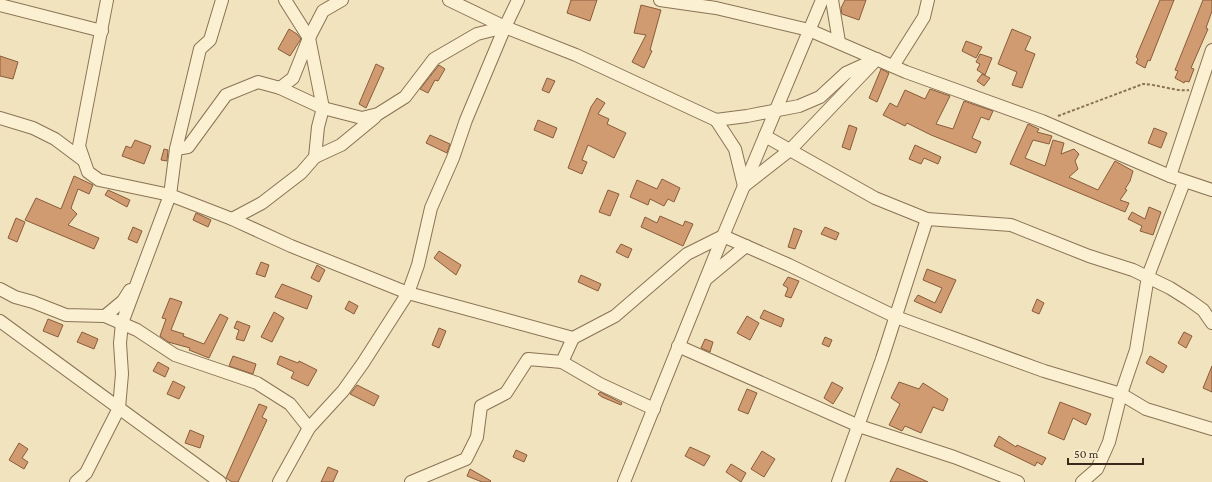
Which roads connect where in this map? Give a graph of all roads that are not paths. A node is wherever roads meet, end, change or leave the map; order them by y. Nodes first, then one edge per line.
1 (108, 0) edge
2 (222, 0) edge
3 (286, 0) edge
4 (342, 0) edge
5 (449, 0) edge
6 (518, 0) edge
7 (660, 0) edge
8 (822, 0) edge
9 (832, 0) edge
10 (928, 0) edge
11 (0, 5) edge
12 (505, 27) junction
13 (809, 30) junction
14 (102, 31) junction
15 (309, 38) junction
16 (839, 42) junction
17 (1212, 50) edge
18 (877, 59) junction
19 (893, 66) junction
20 (280, 88) junction
21 (323, 108) junction
22 (776, 110) junction
23 (378, 114) junction
24 (0, 118) edge
25 (716, 120) junction
26 (765, 136) junction
27 (176, 149) junction
28 (790, 150) junction
29 (316, 157) junction
30 (82, 160) junction
31 (1170, 176) junction
32 (1184, 182) junction
33 (744, 186) junction
34 (1212, 190) edge
35 (170, 195) junction
36 (232, 219) junction
37 (927, 219) junction
38 (723, 236) junction
39 (746, 246) junction
40 (1148, 276) junction
41 (138, 279) junction
42 (705, 280) junction
43 (0, 289) edge
44 (408, 293) junction
45 (105, 316) junction
46 (896, 317) junction
47 (0, 321) edge
48 (122, 323) junction
49 (1212, 323) edge
50 (573, 338) junction
51 (678, 346) junction
52 (562, 362) junction
53 (1121, 394) junction
54 (119, 408) junction
55 (654, 409) junction
56 (859, 426) junction
57 (309, 428) junction
58 (1212, 429) edge
59 (416, 480) edge
60 (76, 482) edge
61 (220, 482) edge
62 (279, 482) edge
63 (435, 482) edge
64 (624, 482) edge
65 (838, 482) edge
66 (1018, 482) edge
67 (1082, 482) edge

1 - 14 street
2 - 27 street
3 - 15 street
4 - 15 street
5 - 12 street
6 - 12 street
7 - 13 street
8 - 13 street
9 - 16 street
10 - 19 street
11 - 14 street
12 - 23 street
12 - 25 street
12 - 44 street
13 - 16 street
13 - 22 street
14 - 30 street
15 - 20 street
15 - 21 street
16 - 18 street
17 - 31 street
18 - 19 street
18 - 22 street
18 - 28 street
19 - 31 street
20 - 21 street
20 - 27 street
21 - 23 street
21 - 29 street
22 - 25 street
22 - 26 street
23 - 29 street
24 - 30 street
25 - 33 street
26 - 28 street
26 - 33 street
27 - 35 street
28 - 33 street
28 - 37 street
29 - 36 street
30 - 35 street
31 - 32 street
32 - 34 street
32 - 40 street
33 - 38 street
35 - 36 street
35 - 41 street
36 - 44 street
37 - 40 street
37 - 46 street
38 - 39 street
38 - 42 street
38 - 50 street
39 - 42 street
39 - 46 street
40 - 49 street
40 - 53 street
41 - 45 street
41 - 48 street
42 - 51 street
43 - 45 street
44 - 50 street
44 - 57 street
45 - 48 street
46 - 53 street
46 - 56 street
47 - 54 street
48 - 54 street
48 - 57 street
50 - 52 street
51 - 55 street
51 - 56 street
52 - 55 street
52 - 59 street
53 - 58 street
53 - 67 street
54 - 60 street
54 - 61 street
55 - 64 street
56 - 65 street
56 - 66 street
57 - 62 street
59 - 63 street

